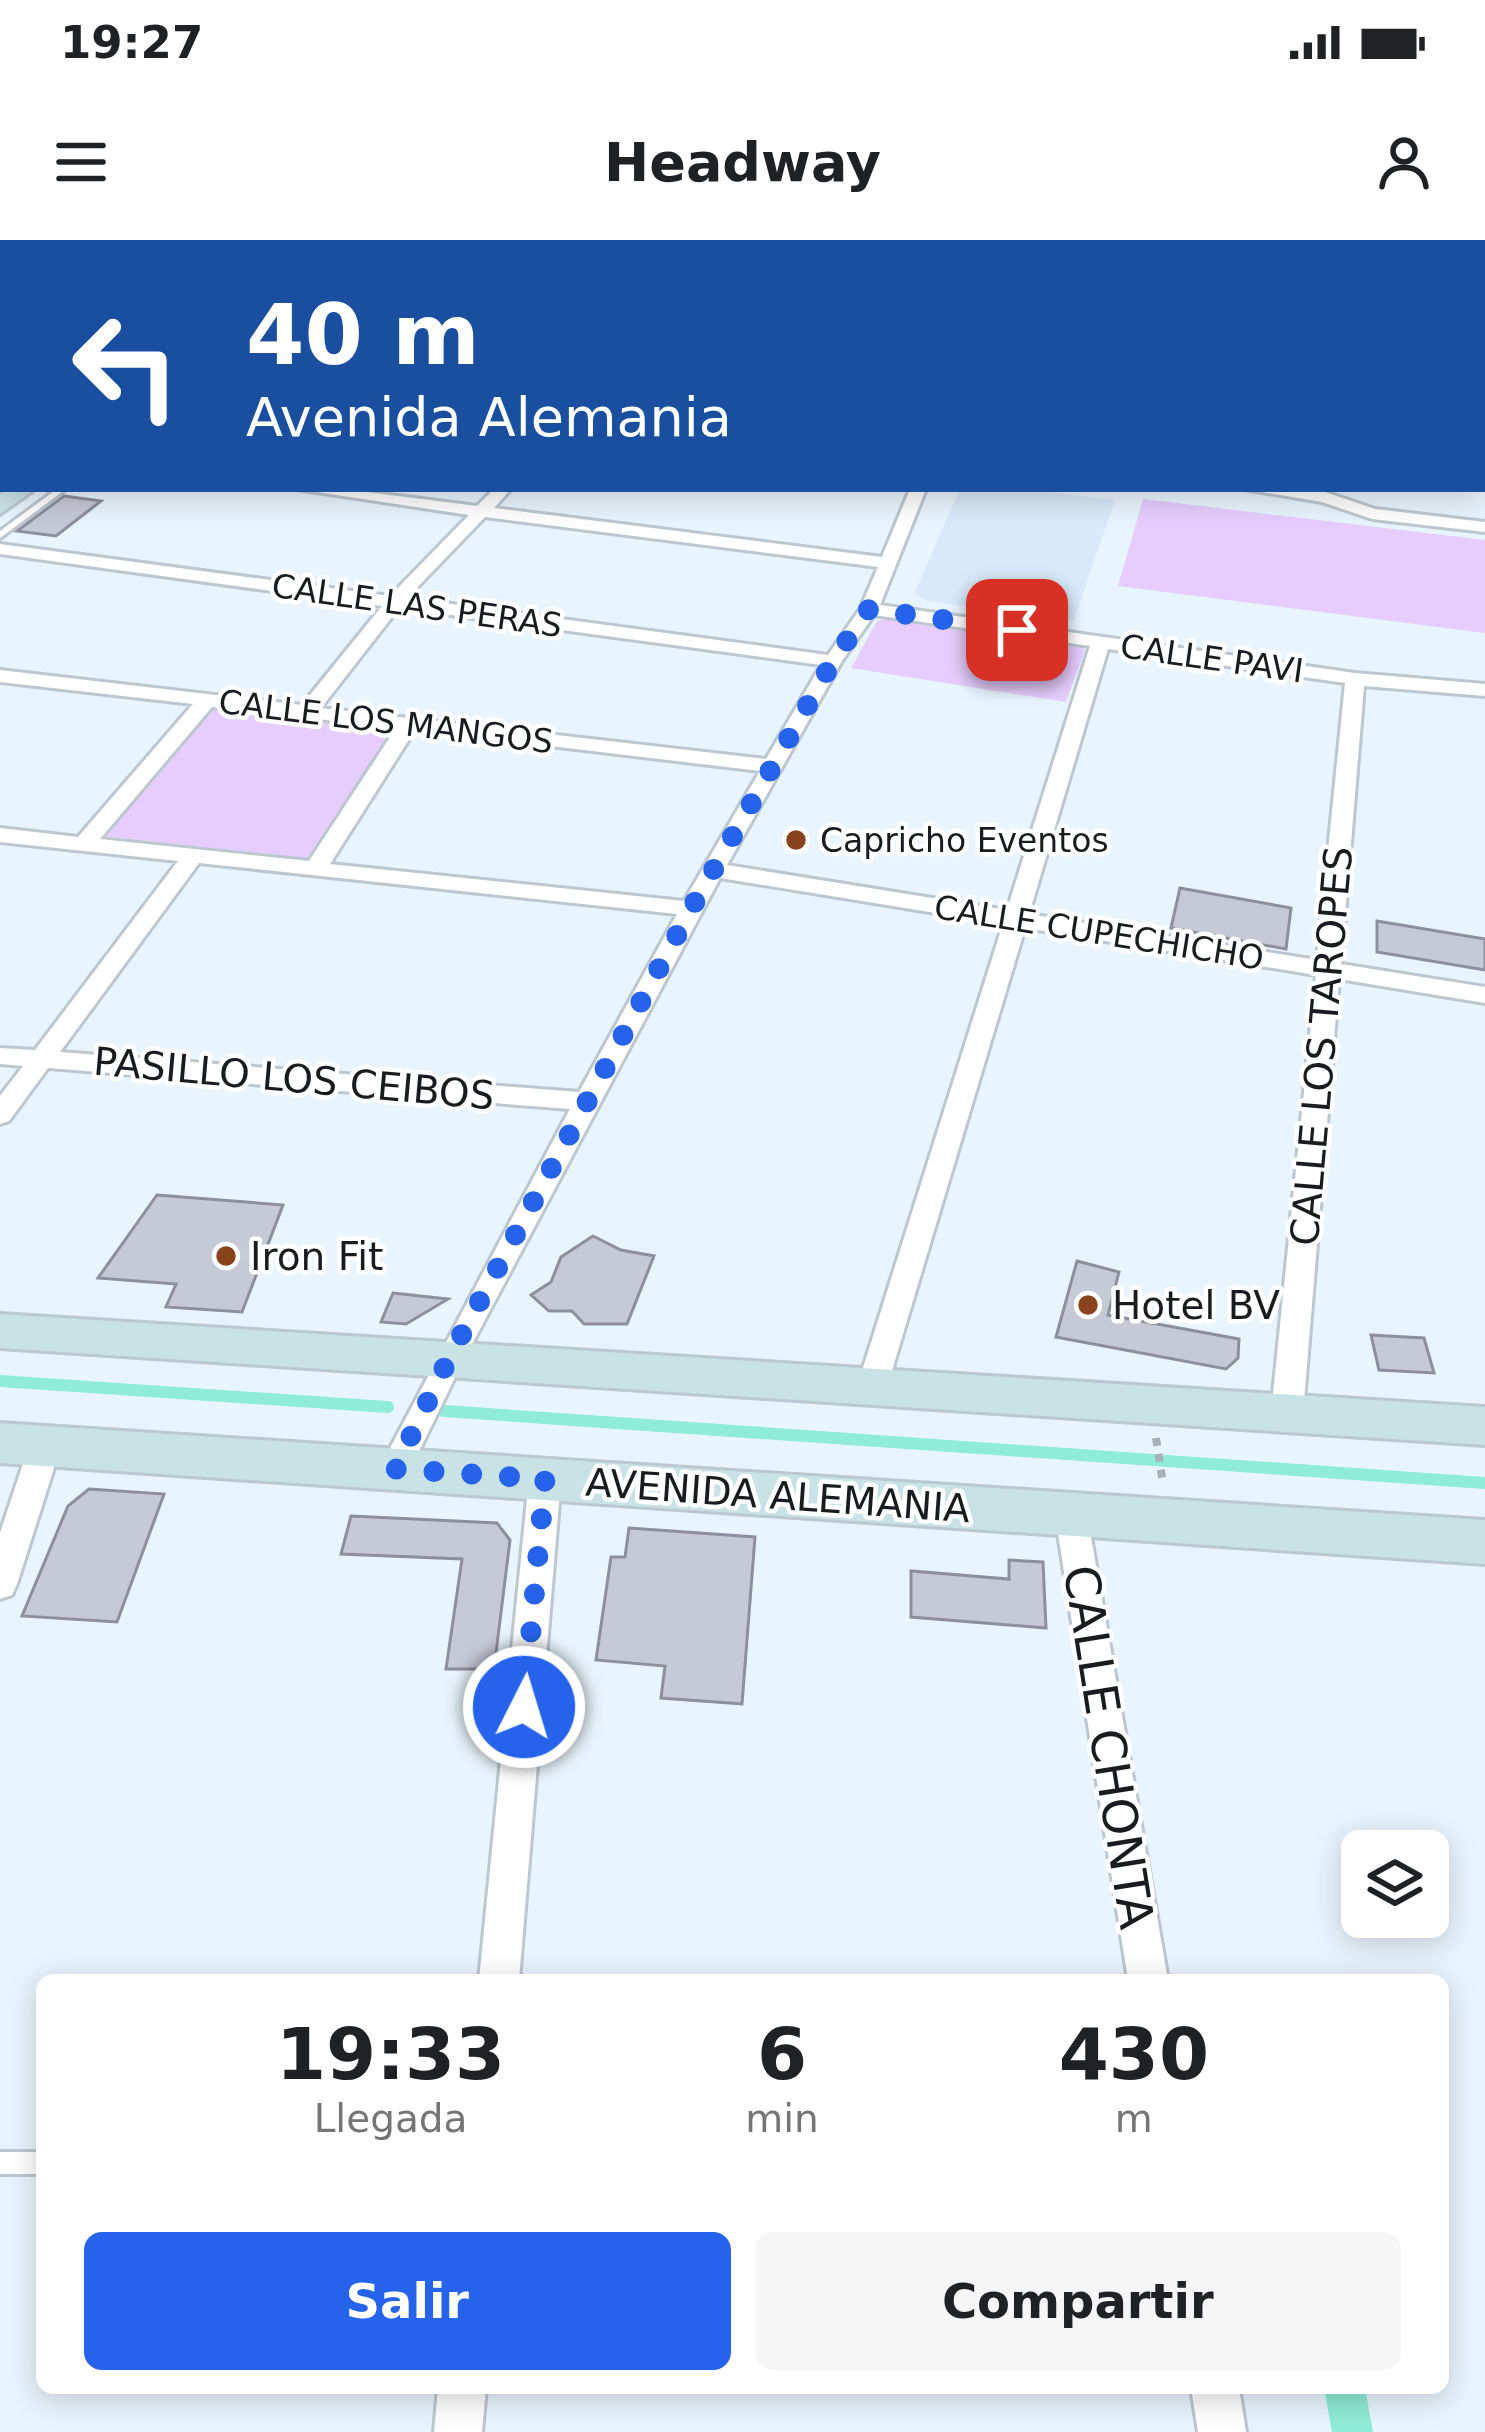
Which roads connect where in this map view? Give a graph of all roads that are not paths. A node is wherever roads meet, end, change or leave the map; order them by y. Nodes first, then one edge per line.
1 (58, 492) edge
2 (329, 492) edge
3 (500, 492) edge
4 (917, 492) edge
5 (1294, 492) edge
6 (1349, 496) edge
7 (480, 511) junction
8 (1485, 527) edge
9 (0, 535) edge
10 (0, 549) edge
11 (887, 563) junction
12 (394, 602) junction
13 (869, 609) junction
14 (1101, 642) junction
15 (833, 661) junction
16 (0, 676) edge
17 (1355, 679) junction
18 (1485, 690) edge
19 (206, 701) junction
20 (308, 712) junction
21 (409, 724) junction
22 (771, 766) junction
23 (0, 835) edge
24 (84, 844) junction
25 (192, 857) junction
26 (317, 866) junction
27 (714, 870) junction
28 (691, 909) junction
29 (1016, 919) junction
30 (1329, 970) junction
31 (1485, 995) edge
32 (0, 1055) edge
33 (40, 1058) junction
34 (587, 1102) junction
35 (0, 1115) edge
36 (0, 1331) edge
37 (448, 1360) junction
38 (872, 1387) junction
39 (1287, 1413) junction
40 (1485, 1426) edge
41 (22, 1444) edge
42 (395, 1469) junction
43 (545, 1479) junction
44 (1071, 1514) junction
45 (1485, 1542) edge
46 (0, 1585) edge
47 (500, 1974) edge
48 (1147, 1974) edge
49 (0, 2163) edge
50 (36, 2163) edge
51 (461, 2394) edge
52 (1216, 2394) edge
53 (458, 2432) edge
54 (1222, 2432) edge

1 - 9 lane
2 - 7 street
3 - 7 street
4 - 11 street
5 - 6 street
6 - 8 street
7 - 11 street
7 - 12 street
10 - 12 street, CALLE LAS PERAS
11 - 13 street
12 - 15 street, CALLE LAS PERAS
12 - 20 street
13 - 14 street, CALLE PAVI
13 - 15 street
14 - 17 street, CALLE PAVI
14 - 29 street
15 - 22 street
16 - 19 street, CALLE LOS MANGOS
17 - 18 street, CALLE PAVI
17 - 30 street, CALLE LOS TAROPES
19 - 20 street, CALLE LOS MANGOS
19 - 24 street
20 - 21 street, CALLE LOS MANGOS
21 - 22 street, CALLE LOS MANGOS
21 - 26 street
22 - 27 street
23 - 24 street
24 - 25 street
25 - 26 street
25 - 33 street
26 - 28 street
27 - 28 street
27 - 29 street, CALLE CUPECHICHO
28 - 34 street
29 - 30 street, CALLE CUPECHICHO
29 - 38 street
30 - 31 street, CALLE CUPECHICHO
30 - 39 street, CALLE LOS TAROPES
32 - 33 street, PASILLO LOS CEIBOS
33 - 34 street, PASILLO LOS CEIBOS
33 - 35 street
34 - 37 street
36 - 37 main road
37 - 38 main road
37 - 42 street
38 - 39 main road
39 - 40 main road
41 - 42 main road, AVENIDA ALEMANIA
41 - 46 street
42 - 43 main road, AVENIDA ALEMANIA
43 - 44 main road, AVENIDA ALEMANIA
43 - 47 street
44 - 45 main road, AVENIDA ALEMANIA
44 - 48 street, CALLE CHONTA
49 - 50 lane
51 - 53 street
52 - 54 street

